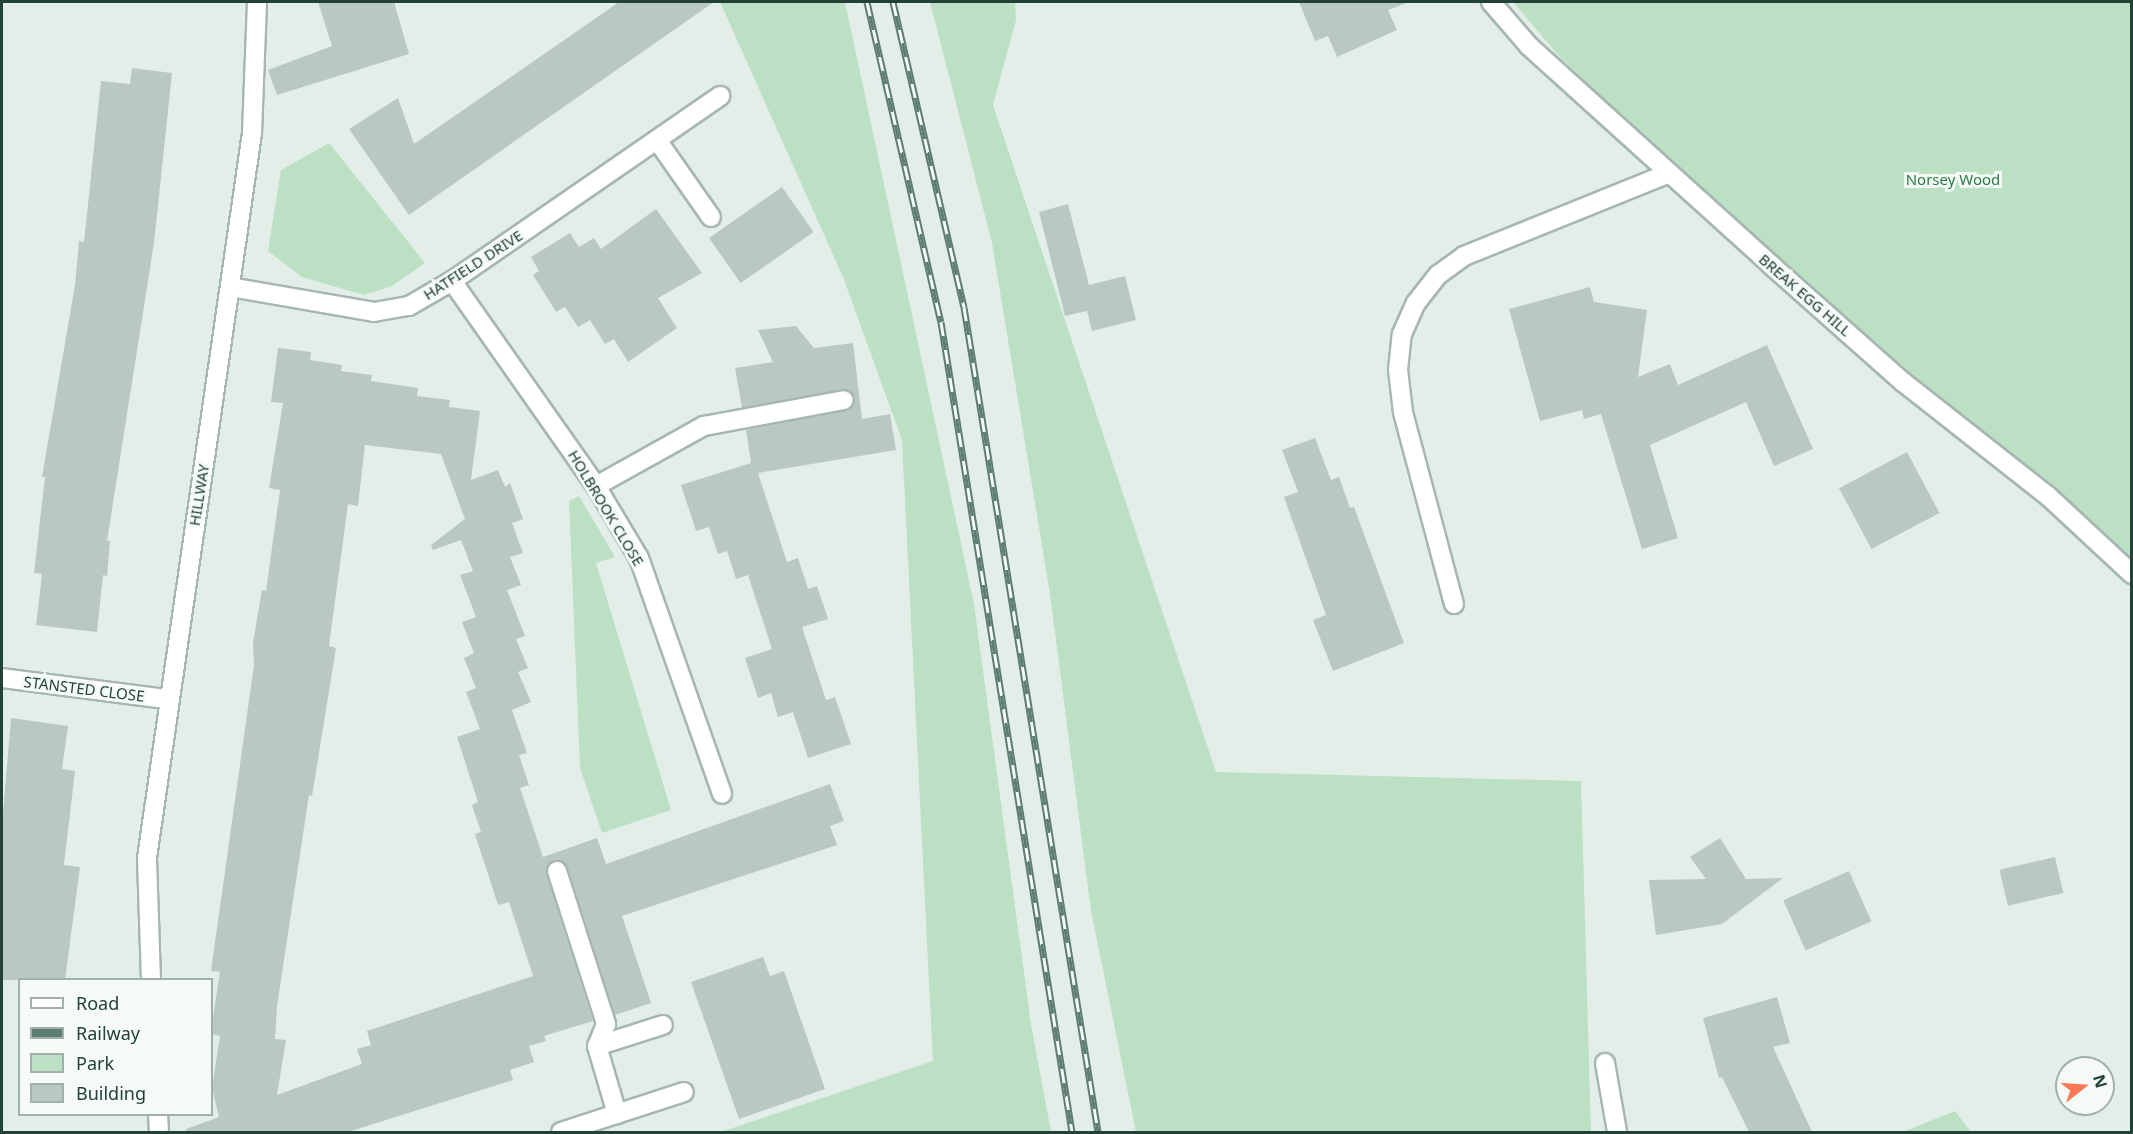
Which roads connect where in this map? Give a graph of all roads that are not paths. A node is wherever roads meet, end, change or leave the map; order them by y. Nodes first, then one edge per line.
1 (1491, 2) edge
2 (257, 6) edge
3 (720, 96) dead end
4 (657, 140) junction
5 (1669, 173) junction
6 (711, 217) dead end
7 (452, 281) junction
8 (230, 287) junction
9 (844, 400) dead end
10 (596, 486) junction
11 (2132, 574) edge
12 (1454, 604) dead end
13 (2, 678) edge
14 (167, 699) junction
15 (722, 794) dead end
16 (556, 871) dead end
17 (151, 978) edge
18 (663, 1025) dead end
19 (597, 1046) junction
20 (1605, 1063) dead end
21 (684, 1092) dead end
22 (617, 1114) junction
23 (158, 1116) edge
24 (159, 1132) edge
25 (561, 1132) edge
26 (1617, 1132) edge

1 - 5 street, BREAK EGG HILL
2 - 8 street, HILLWAY
3 - 4 street, HATFIELD DRIVE
4 - 6 street
4 - 7 street, HATFIELD DRIVE
5 - 11 street, BREAK EGG HILL
5 - 12 street
7 - 8 street, HATFIELD DRIVE
7 - 10 street, HOLBROOK CLOSE
8 - 14 street, HILLWAY
9 - 10 street
10 - 15 street, HOLBROOK CLOSE
13 - 14 street, STANSTED CLOSE
14 - 17 street, HILLWAY
16 - 19 street
18 - 19 street
19 - 22 street
20 - 26 street
21 - 22 street
22 - 25 street
23 - 24 street

